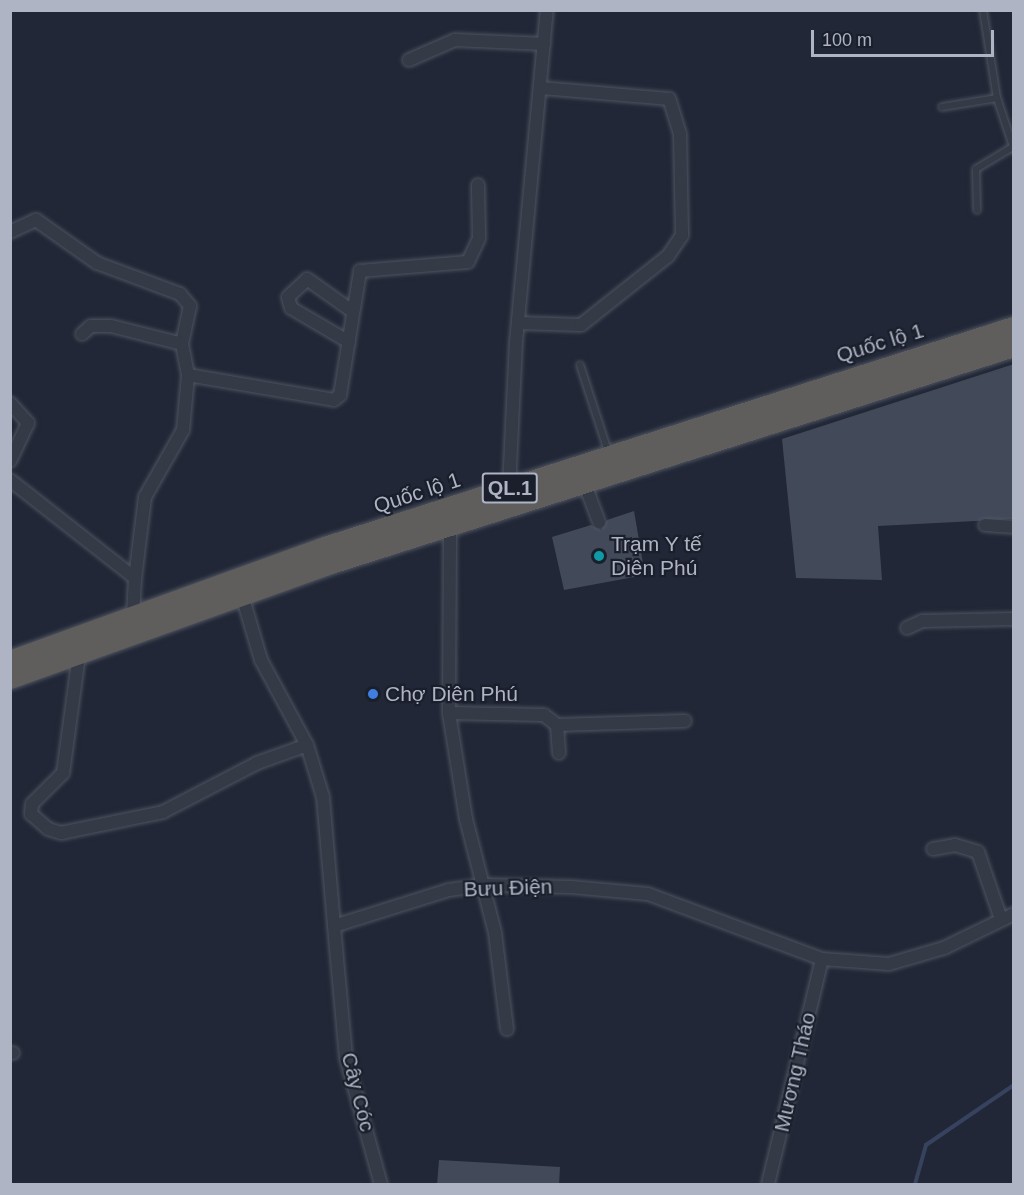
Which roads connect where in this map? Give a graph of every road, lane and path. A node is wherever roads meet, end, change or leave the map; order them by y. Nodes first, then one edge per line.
1 (547, 10) edge
2 (983, 10) edge
3 (544, 44) junction
4 (409, 60) dead end
5 (541, 88) junction
6 (997, 98) junction
7 (942, 107) dead end
8 (1012, 149) edge
9 (478, 185) dead end
10 (977, 210) dead end
11 (10, 232) edge
12 (352, 311) junction
13 (518, 323) junction
14 (1014, 327) edge
15 (82, 334) dead end
16 (349, 342) junction
17 (182, 344) junction
18 (1014, 347) edge
19 (580, 365) dead end
20 (188, 375) junction
21 (10, 403) edge
22 (610, 457) junction
23 (10, 461) edge
24 (10, 480) edge
25 (584, 482) junction
26 (509, 489) junction
27 (598, 522) dead end
28 (450, 525) junction
29 (985, 525) dead end
30 (1014, 527) edge
31 (135, 578) junction
32 (242, 595) junction
33 (133, 614) junction
34 (1014, 619) edge
35 (907, 628) dead end
36 (79, 655) junction
37 (10, 661) edge
38 (10, 679) edge
39 (449, 713) junction
40 (685, 721) dead end
41 (557, 725) junction
42 (307, 745) junction
43 (559, 753) dead end
44 (933, 849) dead end
45 (484, 885) junction
46 (1014, 914) edge
47 (1001, 919) junction
48 (334, 926) junction
49 (822, 959) junction
50 (507, 1029) dead end
51 (381, 1185) edge
52 (768, 1185) edge

1 - 3 street
2 - 6 lane
3 - 4 street
3 - 5 street
5 - 13 street
5 - 13 street
6 - 7 lane
6 - 8 lane
8 - 10 lane
9 - 12 street
11 - 17 street
12 - 16 street
12 - 16 street
13 - 26 street
14 - 22 highway, Quốc lộ 1 / QL.1
15 - 17 street
16 - 20 street
17 - 20 street
18 - 25 highway, Quốc lộ 1 / QL.1
19 - 22 lane
20 - 31 street
21 - 23 street
22 - 26 highway, Quốc lộ 1 / QL.1
24 - 31 street
25 - 27 street
25 - 28 highway, Quốc lộ 1 / QL.1
26 - 33 highway, Quốc lộ 1 / QL.1
28 - 32 highway, Quốc lộ 1 / QL.1
28 - 39 street
29 - 30 street
31 - 33 street
32 - 36 highway, Quốc lộ 1 / QL.1
32 - 42 street
33 - 37 highway, Quốc lộ 1 / QL.1
34 - 35 street
36 - 38 highway, Quốc lộ 1 / QL.1
36 - 42 street
39 - 41 street
39 - 45 street
40 - 41 street
41 - 43 street
42 - 48 street
44 - 47 street
45 - 48 street, Bưu Điện
45 - 49 street, Bưu Điện
45 - 50 street
46 - 47 street, Bưu Điện
47 - 49 street, Bưu Điện
48 - 51 street, Cây Cóc
49 - 52 street, Mương Tháo

